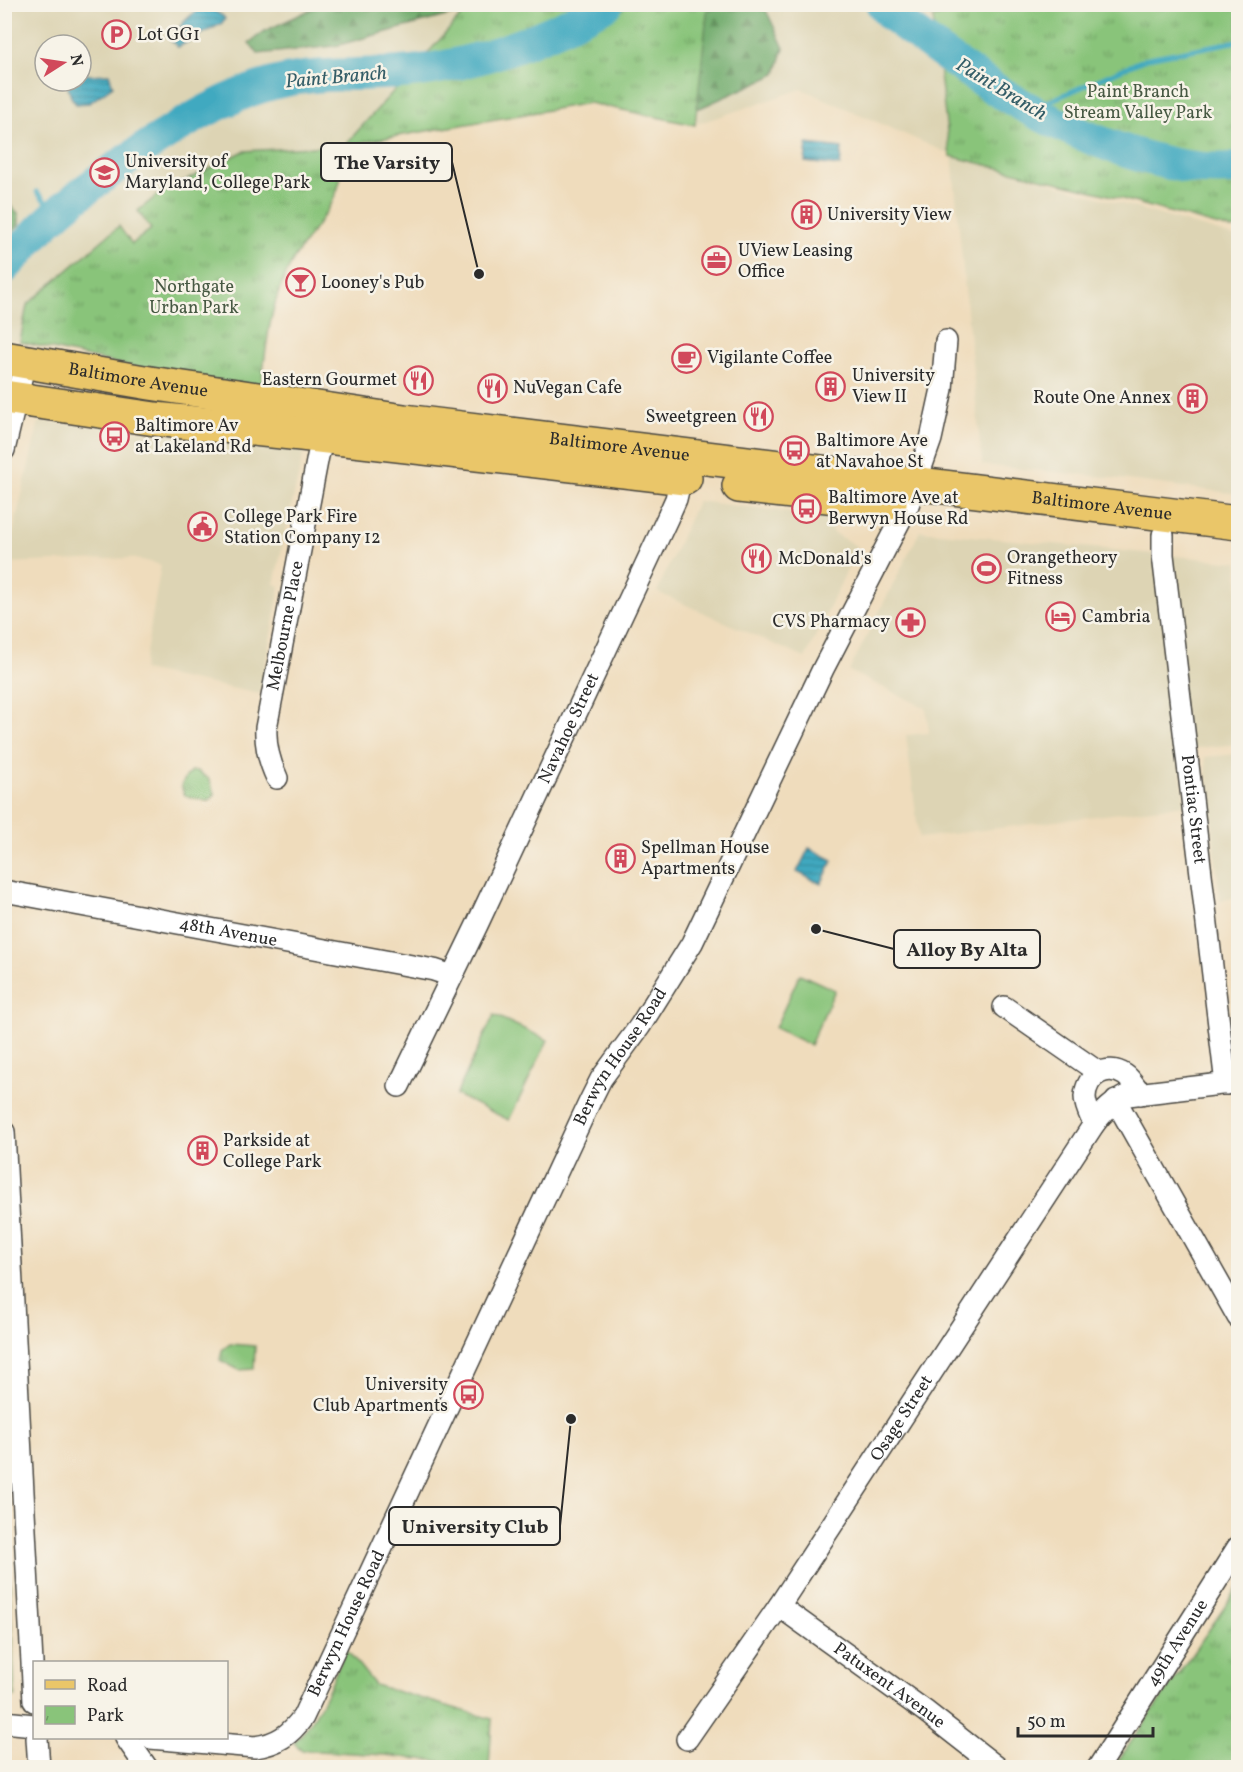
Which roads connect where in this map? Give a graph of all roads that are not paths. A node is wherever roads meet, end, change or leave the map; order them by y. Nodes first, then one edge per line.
1 (946, 341) dead end
2 (15, 360) edge
3 (11, 398) edge
4 (324, 437) junction
5 (4, 450) edge
6 (681, 478) junction
7 (912, 495) junction
8 (1239, 523) edge
9 (1163, 535) junction
10 (1239, 545) edge
11 (277, 778) dead end
12 (4, 891) edge
13 (452, 976) junction
14 (1004, 1006) dead end
15 (1098, 1072) junction
16 (1232, 1083) edge
17 (399, 1086) dead end
18 (1141, 1094) junction
19 (1116, 1101) junction
20 (1094, 1124) junction
21 (4, 1131) edge
22 (1239, 1317) edge
23 (1239, 1547) edge
24 (779, 1606) junction
25 (33, 1682) edge
26 (4, 1722) edge
27 (33, 1725) edge
28 (37, 1739) edge
29 (127, 1739) edge
30 (171, 1739) edge
31 (687, 1739) dead end
32 (39, 1767) edge
33 (147, 1767) edge
34 (998, 1767) edge
35 (1098, 1767) edge

1 - 7 street, Berwyn House Road
2 - 3 street
2 - 7 main road, Baltimore Avenue
3 - 4 main road, Baltimore Avenue
3 - 5 street
4 - 6 main road, Baltimore Avenue
4 - 11 street, Melbourne Place
6 - 7 main road, Baltimore Avenue
6 - 13 street, Navahoe Street
7 - 8 main road, Baltimore Avenue
7 - 9 main road, Baltimore Avenue
7 - 30 street, Berwyn House Road
9 - 10 main road, Baltimore Avenue
9 - 16 street, Pontiac Street
12 - 13 street, 48th Avenue
13 - 17 street, Navahoe Street
14 - 15 street
15 - 18 street
15 - 20 street
16 - 18 street
18 - 19 street
19 - 20 street, Osage Street
19 - 22 street
20 - 24 street, Osage Street
21 - 25 street
23 - 35 street, 49th Avenue
24 - 31 street, Osage Street
24 - 34 street, Patuxent Avenue
26 - 27 street
28 - 32 street
29 - 33 street

